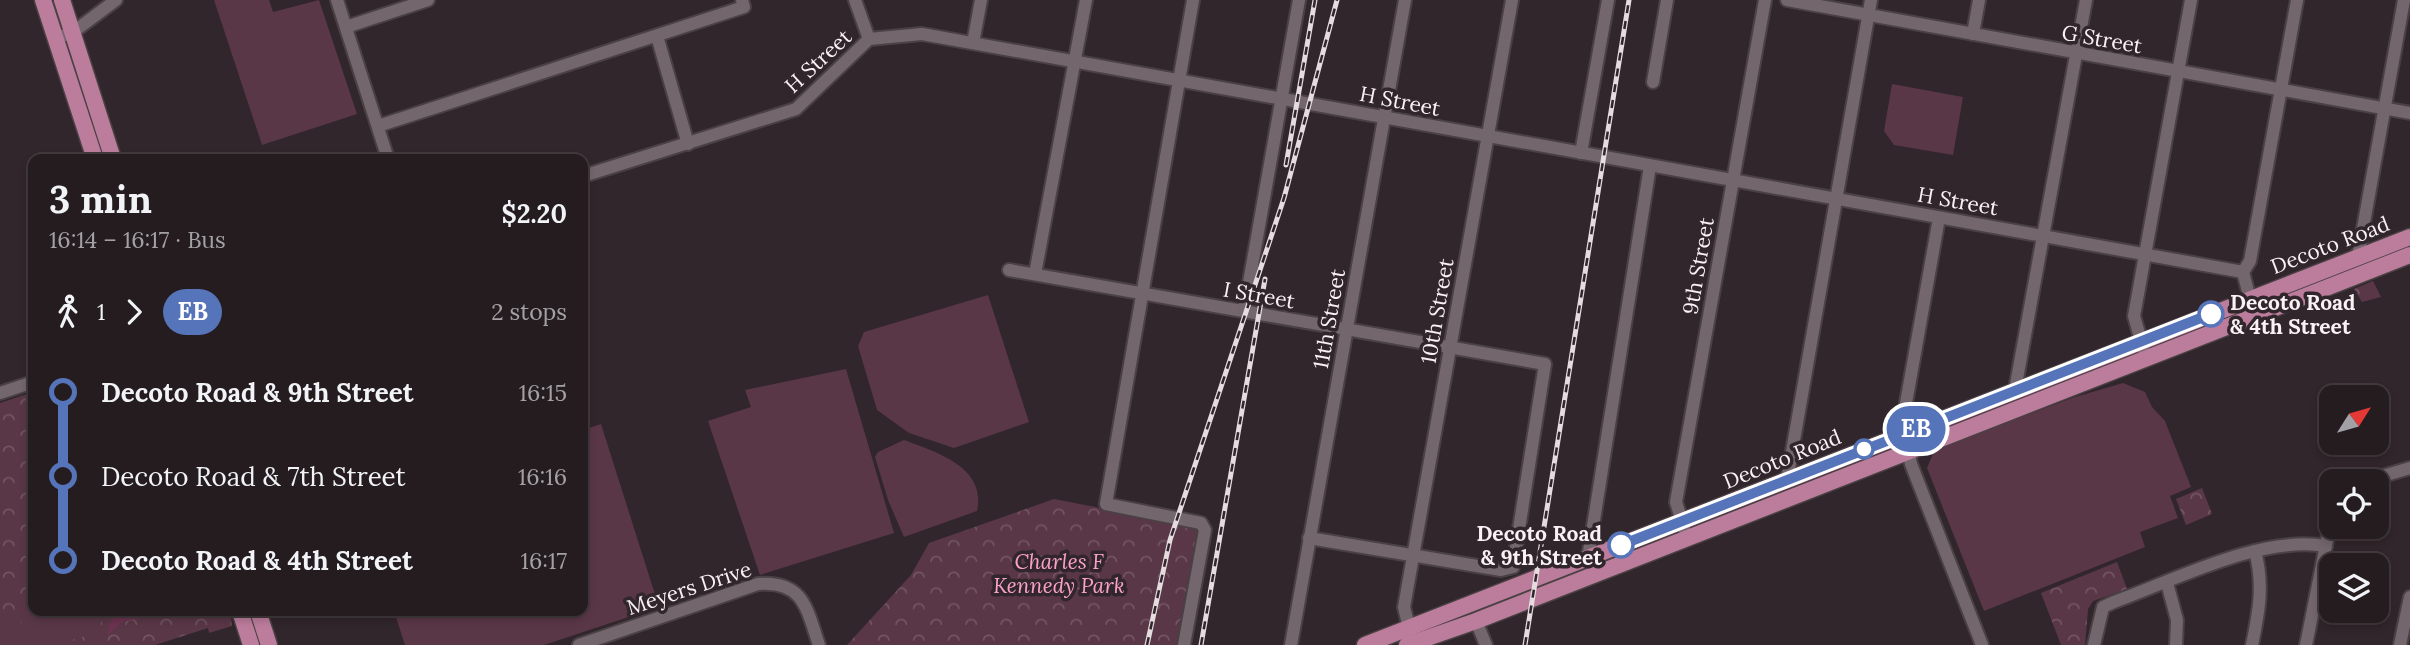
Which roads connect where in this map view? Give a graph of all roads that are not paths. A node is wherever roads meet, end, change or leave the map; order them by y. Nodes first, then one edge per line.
1 (43, 0) edge
2 (62, 0) edge
3 (116, 0) edge
4 (337, 0) edge
5 (428, 0) edge
6 (855, 0) edge
7 (981, 0) edge
8 (1086, 0) edge
9 (1193, 0) edge
10 (1299, 0) edge
11 (1405, 0) edge
12 (1512, 0) edge
13 (1608, 0) edge
14 (1667, 0) edge
15 (1765, 0) edge
16 (1787, 0) edge
17 (1871, 0) edge
18 (1979, 0) edge
19 (2086, 0) edge
20 (2191, 0) edge
21 (2297, 0) edge
22 (2404, 0) edge
23 (743, 3) edge
24 (1868, 15) junction
25 (346, 27) junction
26 (72, 33) junction
27 (1973, 34) junction
28 (657, 36) junction
29 (55, 38) junction
30 (869, 39) junction
31 (973, 43) junction
32 (2075, 54) junction
33 (1075, 61) junction
34 (2178, 72) junction
35 (1179, 81) junction
36 (1653, 82) dead end
37 (2281, 90) junction
38 (1280, 99) junction
39 (2384, 108) junction
40 (2410, 113) edge
41 (1385, 116) junction
42 (378, 127) junction
43 (1488, 138) junction
44 (688, 144) junction
45 (1581, 153) junction
46 (93, 154) edge
47 (111, 154) edge
48 (386, 154) edge
49 (1650, 166) junction
50 (588, 174) edge
51 (1733, 181) junction
52 (1836, 199) junction
53 (1939, 218) junction
54 (2043, 235) junction
55 (2410, 237) edge
56 (2146, 252) junction
57 (2410, 255) edge
58 (2358, 256) junction
59 (1009, 270) dead end
60 (2243, 272) junction
61 (1035, 274) junction
62 (1141, 295) junction
63 (2250, 299) junction
64 (1244, 311) junction
65 (1347, 330) junction
66 (2140, 342) junction
67 (1450, 348) junction
68 (2146, 358) junction
69 (28, 384) edge
70 (2015, 390) junction
71 (0, 393) edge
72 (1905, 433) junction
73 (1908, 452) junction
74 (2410, 468) edge
75 (2389, 474) edge
76 (1787, 480) junction
77 (1681, 521) junction
78 (1309, 538) junction
79 (1687, 538) junction
80 (2327, 539) edge
81 (2326, 546) junction
82 (2255, 551) junction
83 (1413, 555) junction
84 (1588, 558) junction
85 (2167, 583) junction
86 (2410, 597) edge
87 (242, 616) edge
88 (260, 616) edge
89 (1476, 621) junction
90 (1409, 628) junction
91 (251, 645) edge
92 (269, 645) edge
93 (579, 645) edge
94 (819, 645) edge
95 (1184, 645) edge
96 (1291, 645) edge
97 (1365, 645) edge
98 (1407, 645) edge
99 (1486, 645) edge
100 (1982, 645) edge
101 (2094, 645) edge
102 (2176, 645) edge
103 (2252, 645) edge
104 (2306, 645) edge
105 (2400, 645) edge

1 - 29 main road
2 - 26 main road
3 - 26 street
4 - 25 street
5 - 25 street
6 - 30 street
7 - 31 street
8 - 33 street
9 - 35 street
10 - 38 street
11 - 41 street, 11th Street
12 - 43 street, 10th Street
13 - 45 street
14 - 36 street
15 - 51 street, 9th Street
16 - 24 street, G Street
17 - 24 street
18 - 27 street
19 - 32 street
20 - 34 street
21 - 37 street
22 - 39 street
23 - 28 street
24 - 27 street, G Street
24 - 52 street
25 - 42 street
26 - 29 street
26 - 47 main road
27 - 32 street, G Street
28 - 42 street
28 - 44 street
29 - 46 main road
30 - 31 street, H Street
30 - 44 street, H Street
31 - 33 street, H Street
32 - 34 street, G Street
32 - 54 street
33 - 35 street, H Street
33 - 61 street
34 - 37 street, G Street
34 - 56 street
35 - 38 street, H Street
35 - 62 street
37 - 39 street, G Street
37 - 60 street
38 - 41 street, H Street
38 - 64 street
39 - 40 street, G Street
39 - 58 street
41 - 43 street, H Street
41 - 65 street, 11th Street
42 - 48 street
43 - 45 street, H Street
43 - 67 street, 10th Street
44 - 50 street, H Street
45 - 49 street, H Street
49 - 51 street, H Street
49 - 84 street
51 - 52 street, H Street
51 - 77 street, 9th Street
52 - 53 street, H Street
52 - 76 street
53 - 54 street, H Street
53 - 72 street
54 - 56 street, H Street
54 - 70 street
55 - 58 main road, Decoto Road
56 - 60 street, H Street
56 - 66 street
57 - 68 main road, Decoto Road
58 - 63 main road, Decoto Road
59 - 61 street, I Street
60 - 63 street
61 - 62 street, I Street
62 - 64 street, I Street
62 - 95 street
63 - 66 main road, Decoto Road
64 - 65 street, I Street
65 - 67 street, I Street
65 - 78 street, 11th Street
66 - 68 street
66 - 70 main road, Decoto Road
67 - 83 street, 10th Street
67 - 83 street, I Street
68 - 73 main road, Decoto Road
69 - 71 street
70 - 72 main road, Decoto Road
72 - 73 street
72 - 76 main road, Decoto Road
73 - 79 main road, Decoto Road
73 - 100 street
74 - 75 street
76 - 77 main road, Decoto Road
77 - 79 street, 9th Street
77 - 84 main road, Decoto Road
78 - 83 street
78 - 96 street, 11th Street
79 - 89 main road, Decoto Road
80 - 81 street
81 - 82 street
81 - 104 street
82 - 85 street
82 - 103 street
83 - 90 street, 10th Street
84 - 90 main road, Decoto Road
85 - 101 street
85 - 102 street
86 - 105 street
87 - 91 main road
88 - 92 main road
89 - 98 main road, Decoto Road
89 - 99 street
90 - 97 main road, Decoto Road
93 - 94 street, Meyers Drive

